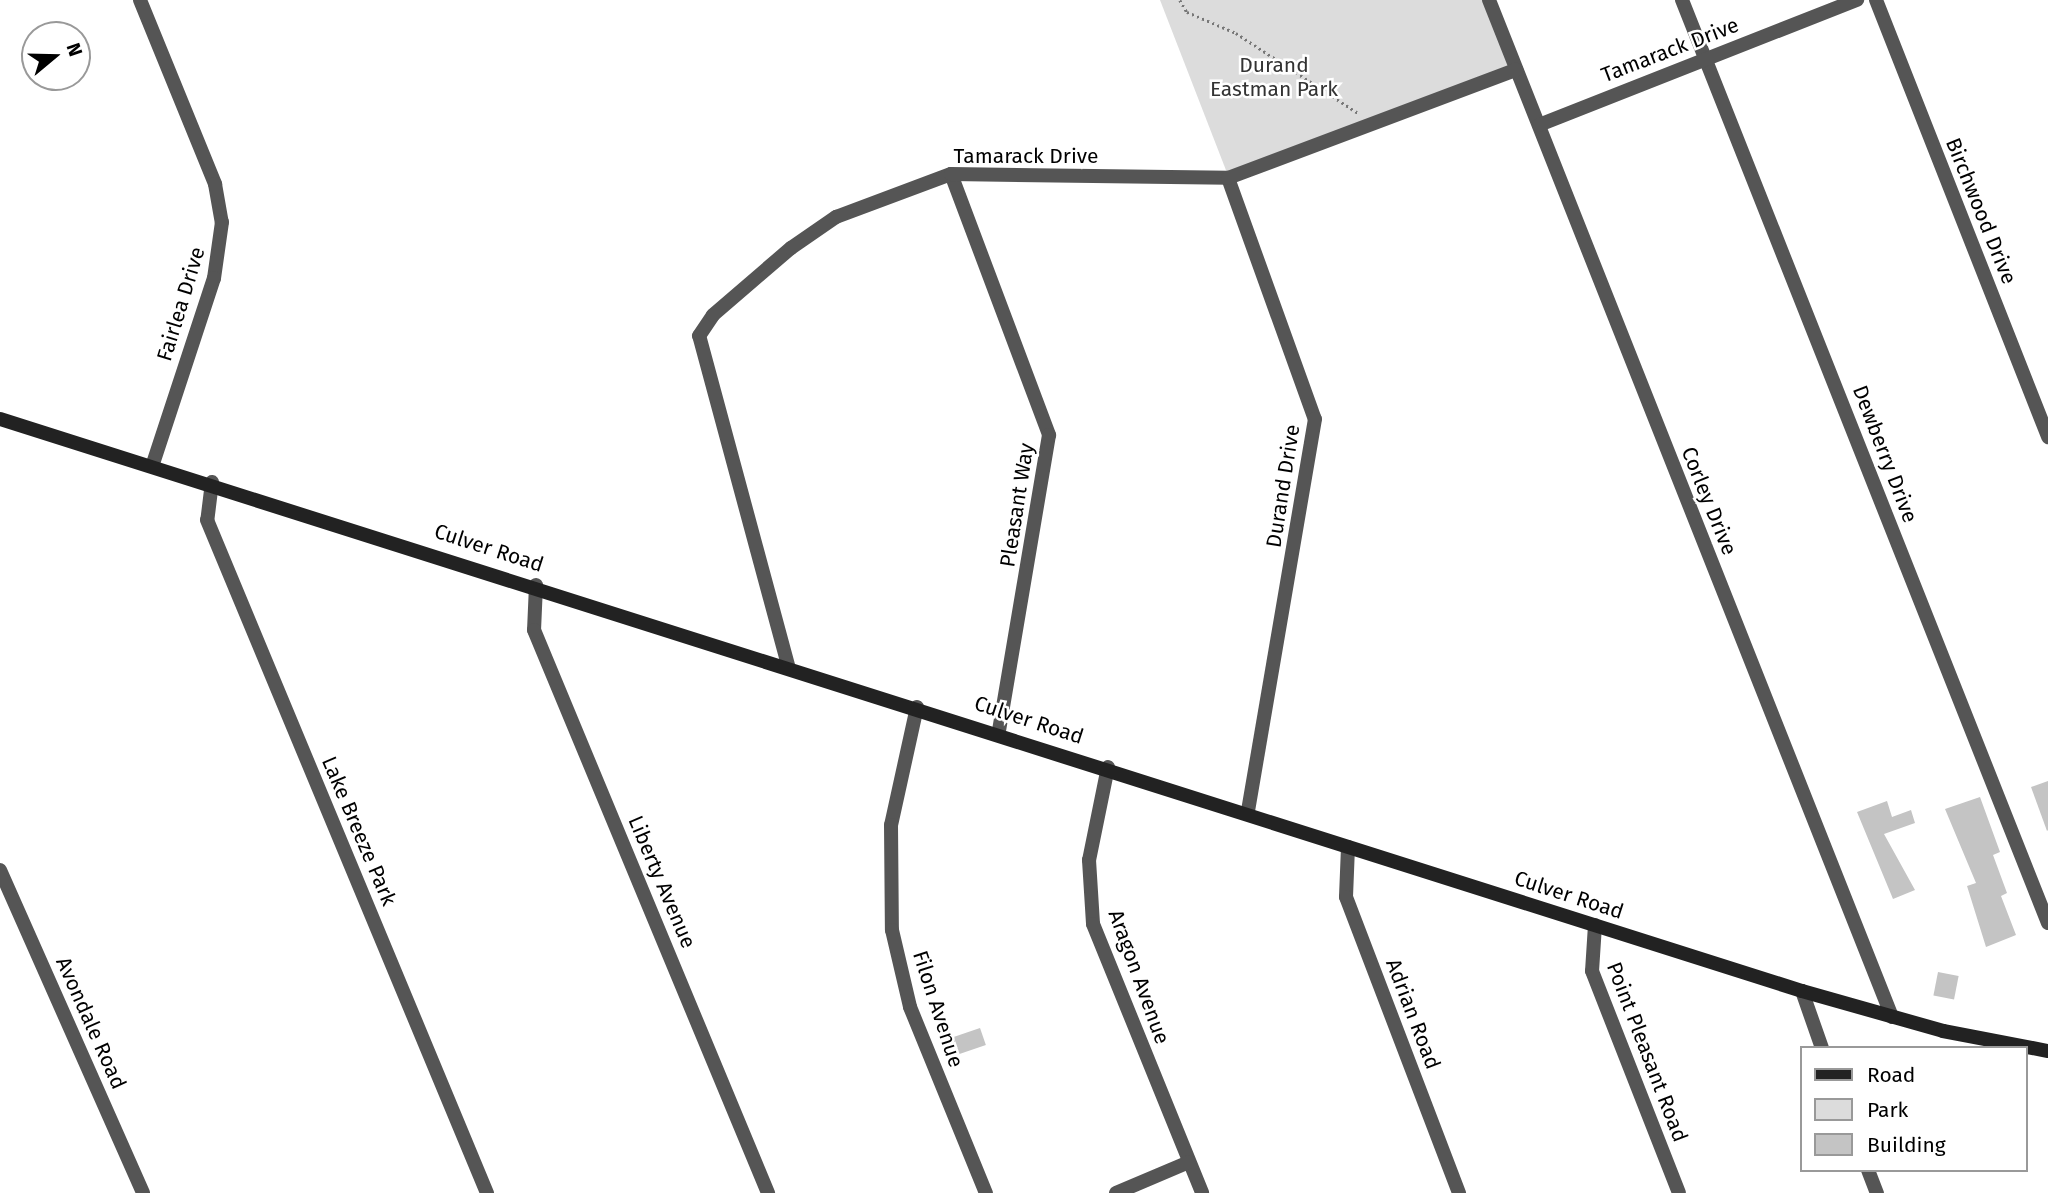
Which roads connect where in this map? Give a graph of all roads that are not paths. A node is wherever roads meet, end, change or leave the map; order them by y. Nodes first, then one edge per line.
1 (140, 0) edge
2 (1489, 0) edge
3 (1682, 0) edge
4 (1857, 0) edge
5 (1876, 0) edge
6 (1706, 59) junction
7 (1516, 70) junction
8 (1539, 125) junction
9 (951, 174) junction
10 (1228, 178) junction
11 (0, 419) edge
12 (2048, 437) edge
13 (153, 463) junction
14 (212, 482) junction
15 (536, 585) junction
16 (788, 665) junction
17 (917, 707) junction
18 (999, 732) junction
19 (1108, 767) junction
20 (1248, 812) junction
21 (1348, 847) junction
22 (0, 870) edge
23 (2048, 923) edge
24 (1595, 925) junction
25 (1802, 990) junction
26 (1892, 1017) junction
27 (1821, 1046) edge
28 (2025, 1046) edge
29 (2027, 1046) edge
30 (2048, 1051) edge
31 (1189, 1162) junction
32 (1869, 1172) edge
33 (143, 1193) edge
34 (487, 1193) edge
35 (768, 1193) edge
36 (986, 1193) edge
37 (1116, 1193) edge
38 (1202, 1193) edge
39 (1459, 1193) edge
40 (1679, 1193) edge
41 (1877, 1193) edge

1 - 13 street, Fairlea Drive
2 - 7 street, Corley Drive
3 - 6 street, Dewberry Drive
4 - 6 street, Tamarack Drive
5 - 12 street, Birchwood Drive
6 - 8 street, Tamarack Drive
6 - 23 street, Dewberry Drive
7 - 8 street, Corley Drive
7 - 10 street, Tamarack Drive
8 - 26 street, Corley Drive
9 - 10 street, Tamarack Drive
9 - 16 street, Tamarack Drive
9 - 18 street, Pleasant Way
10 - 20 street, Durand Drive
11 - 13 main road, Culver Road
13 - 14 main road, Culver Road
14 - 15 main road, Culver Road
14 - 34 street, Lake Breeze Park
15 - 16 main road, Culver Road
15 - 35 street, Liberty Avenue
16 - 17 main road, Culver Road
17 - 18 main road, Culver Road
17 - 36 street, Filon Avenue
18 - 19 main road, Culver Road
19 - 20 main road, Culver Road
19 - 31 street, Aragon Avenue
20 - 21 main road, Culver Road
21 - 24 main road, Culver Road
21 - 39 street, Adrian Road
22 - 33 street, Avondale Road
24 - 25 main road, Culver Road
24 - 40 street, Point Pleasant Road
25 - 26 main road, Culver Road
25 - 27 street
26 - 28 main road, Culver Road
29 - 30 main road, Culver Road
31 - 37 street
31 - 38 street, Aragon Avenue
32 - 41 street

